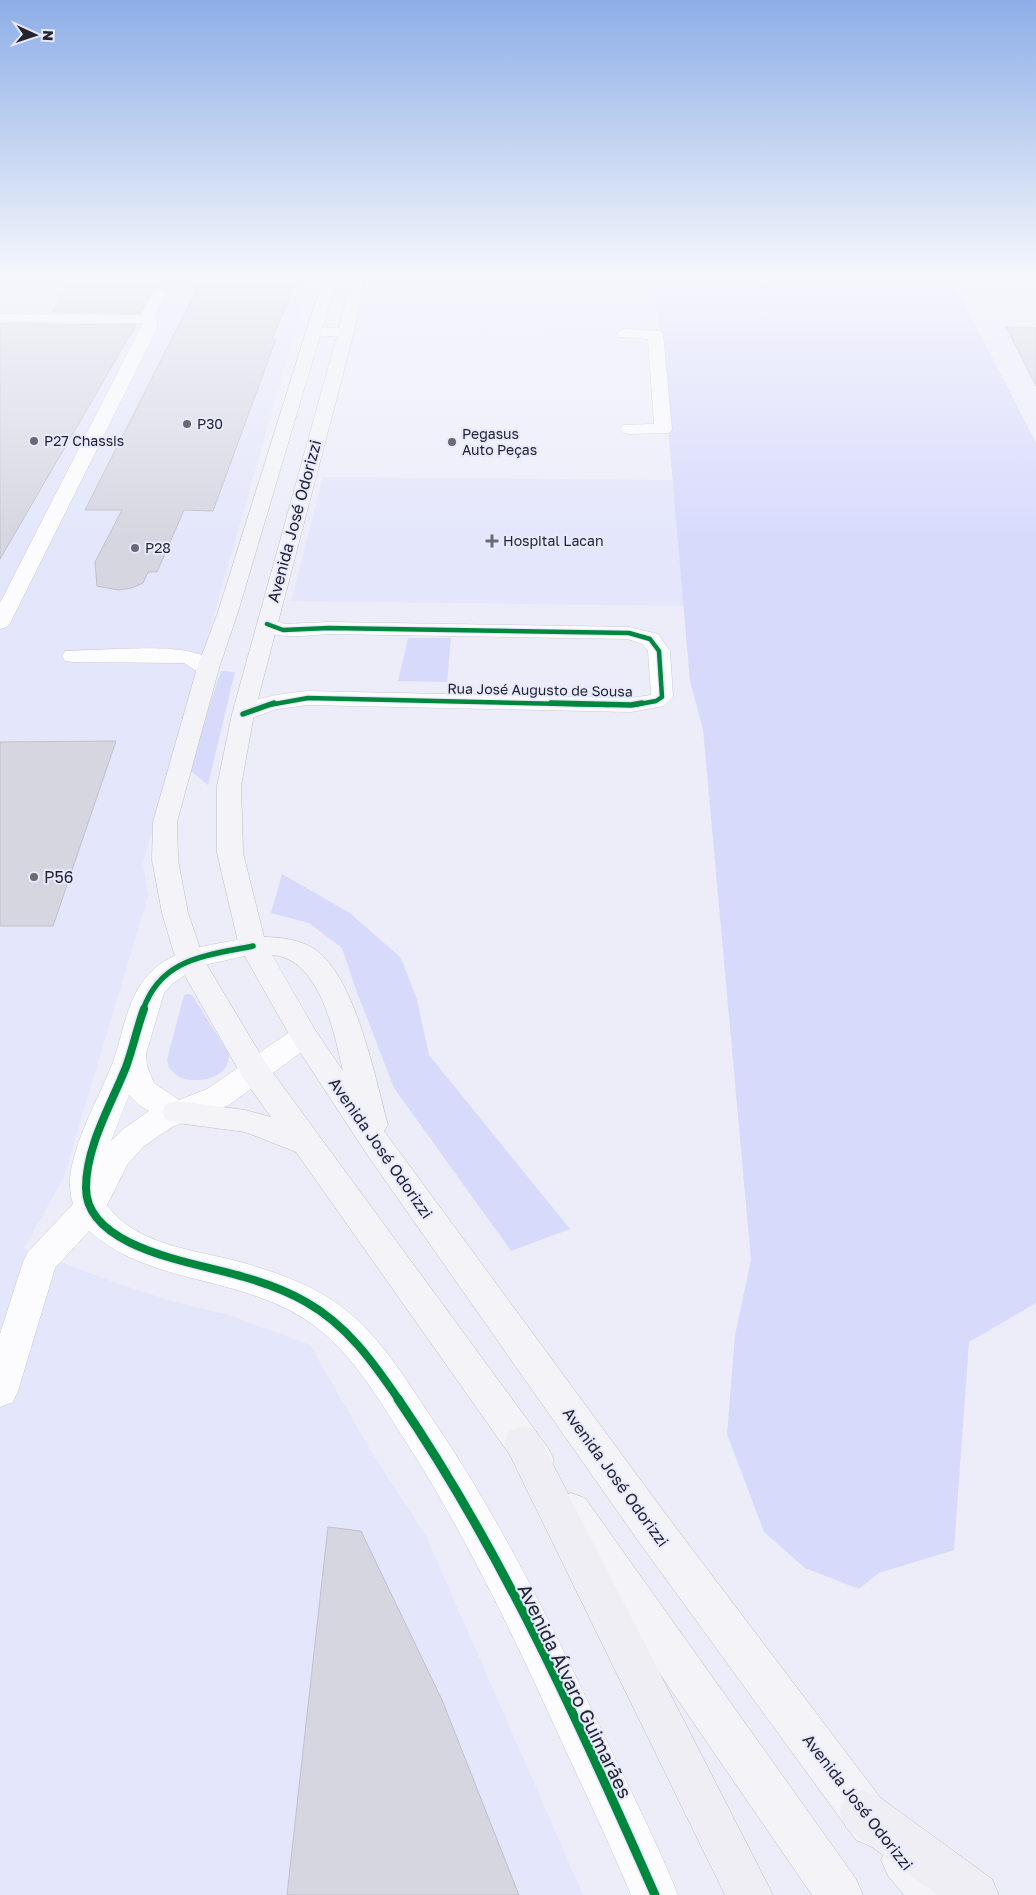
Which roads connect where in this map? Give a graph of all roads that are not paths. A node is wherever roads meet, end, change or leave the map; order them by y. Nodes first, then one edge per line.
1 (132, 363) edge
2 (304, 363) edge
3 (337, 363) edge
4 (657, 363) edge
5 (629, 429) dead end
6 (0, 623) edge
7 (267, 624) junction
8 (218, 640) joint
9 (73, 656) dead end
10 (195, 657) junction
11 (243, 714) junction
12 (253, 946) junction
13 (190, 960) junction
14 (304, 1036) junction
15 (131, 1054) junction
16 (254, 1070) junction
17 (178, 1112) junction
18 (305, 1143) junction
19 (379, 1148) junction
20 (90, 1207) junction
21 (0, 1391) edge
22 (524, 1444) junction
23 (862, 1812) junction
24 (655, 1895) edge
25 (750, 1895) edge
26 (840, 1895) edge
27 (934, 1895) edge
28 (976, 1895) edge

1 - 6 street
2 - 8 main road
3 - 7 main road, Avenida José Odorizzi
4 - 5 street
7 - 11 main road, Avenida José Odorizzi
7 - 11 street, Rua José Augusto de Sousa
8 - 10 street
9 - 10 street
10 - 13 main road
11 - 12 main road, Avenida José Odorizzi
12 - 13 street
12 - 14 main road, Avenida José Odorizzi
12 - 19 main road
13 - 15 street
13 - 16 main road
14 - 16 street
14 - 19 main road, Avenida José Odorizzi
15 - 17 street
15 - 20 street
16 - 17 street
16 - 18 main road
17 - 18 main road
17 - 20 street
18 - 22 main road
19 - 23 main road, Avenida José Odorizzi
20 - 21 street
20 - 24 street, Avenida Álvaro Guimarães
22 - 25 highway
22 - 26 main road
23 - 27 main road, Avenida José Odorizzi
23 - 28 highway

